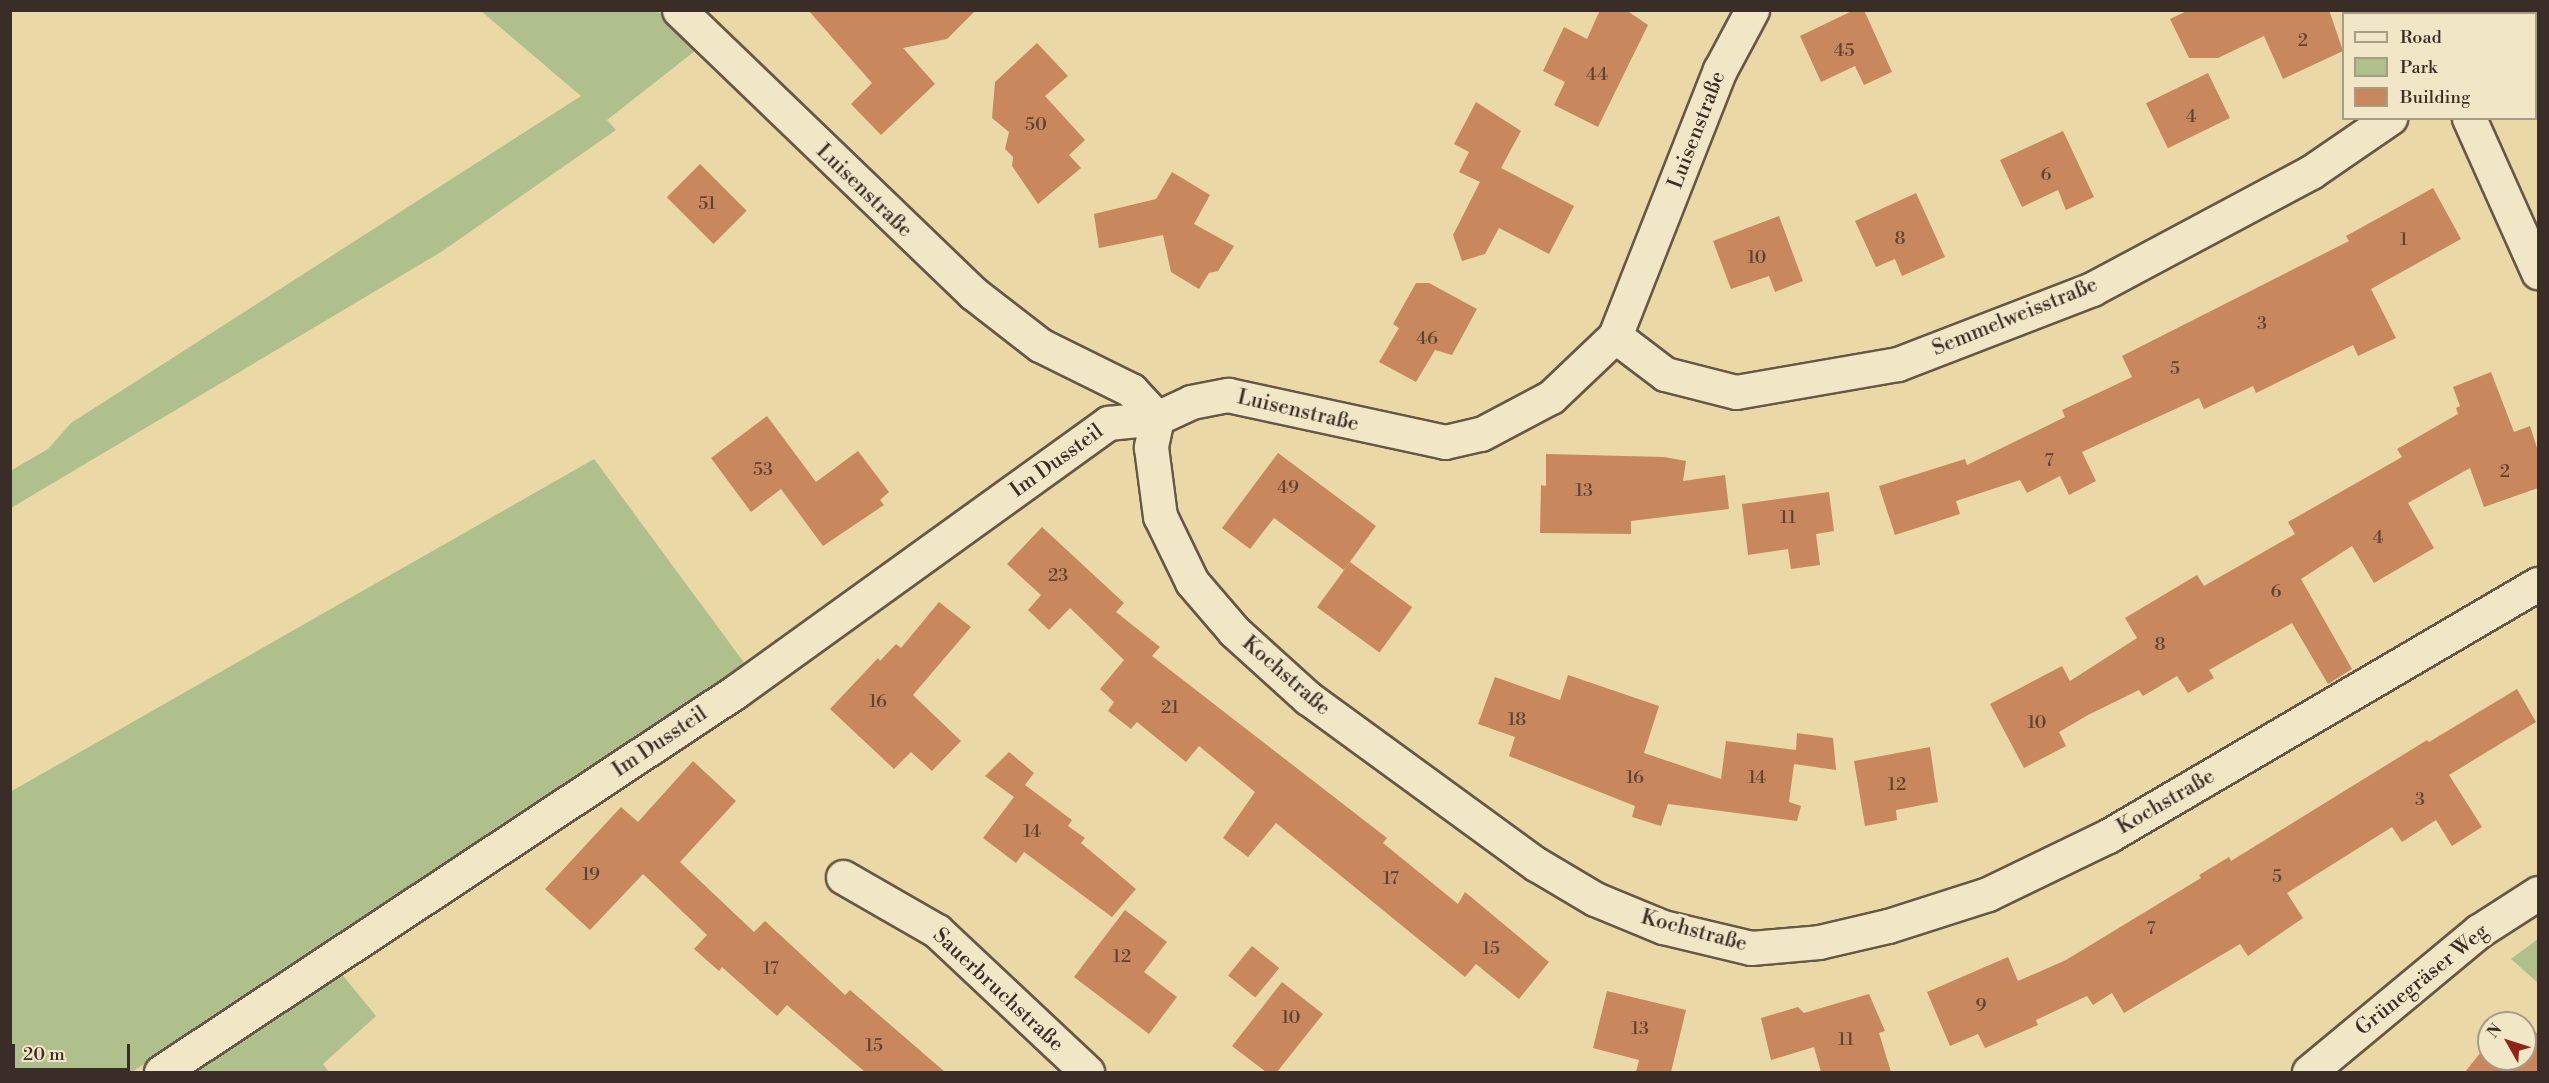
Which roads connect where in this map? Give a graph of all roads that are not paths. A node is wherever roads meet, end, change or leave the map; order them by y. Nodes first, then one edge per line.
1 (680, 10) edge
2 (1752, 10) edge
3 (2387, 120) edge
4 (2470, 120) edge
5 (2538, 272) edge
6 (1615, 336) junction
7 (1157, 418) junction
8 (2538, 584) edge
9 (843, 877) dead end
10 (2538, 893) edge
11 (161, 1072) edge
12 (1087, 1072) edge
13 (2309, 1072) edge

1 - 7 street, Luisenstraße
2 - 6 street, Luisenstraße
3 - 6 street, Semmelweisstraße
4 - 5 street
6 - 7 street, Luisenstraße
7 - 8 street, Kochstraße
7 - 11 street, Im Dussteil
9 - 12 street, Sauerbruchstraße
10 - 13 street, Grünegräser Weg

